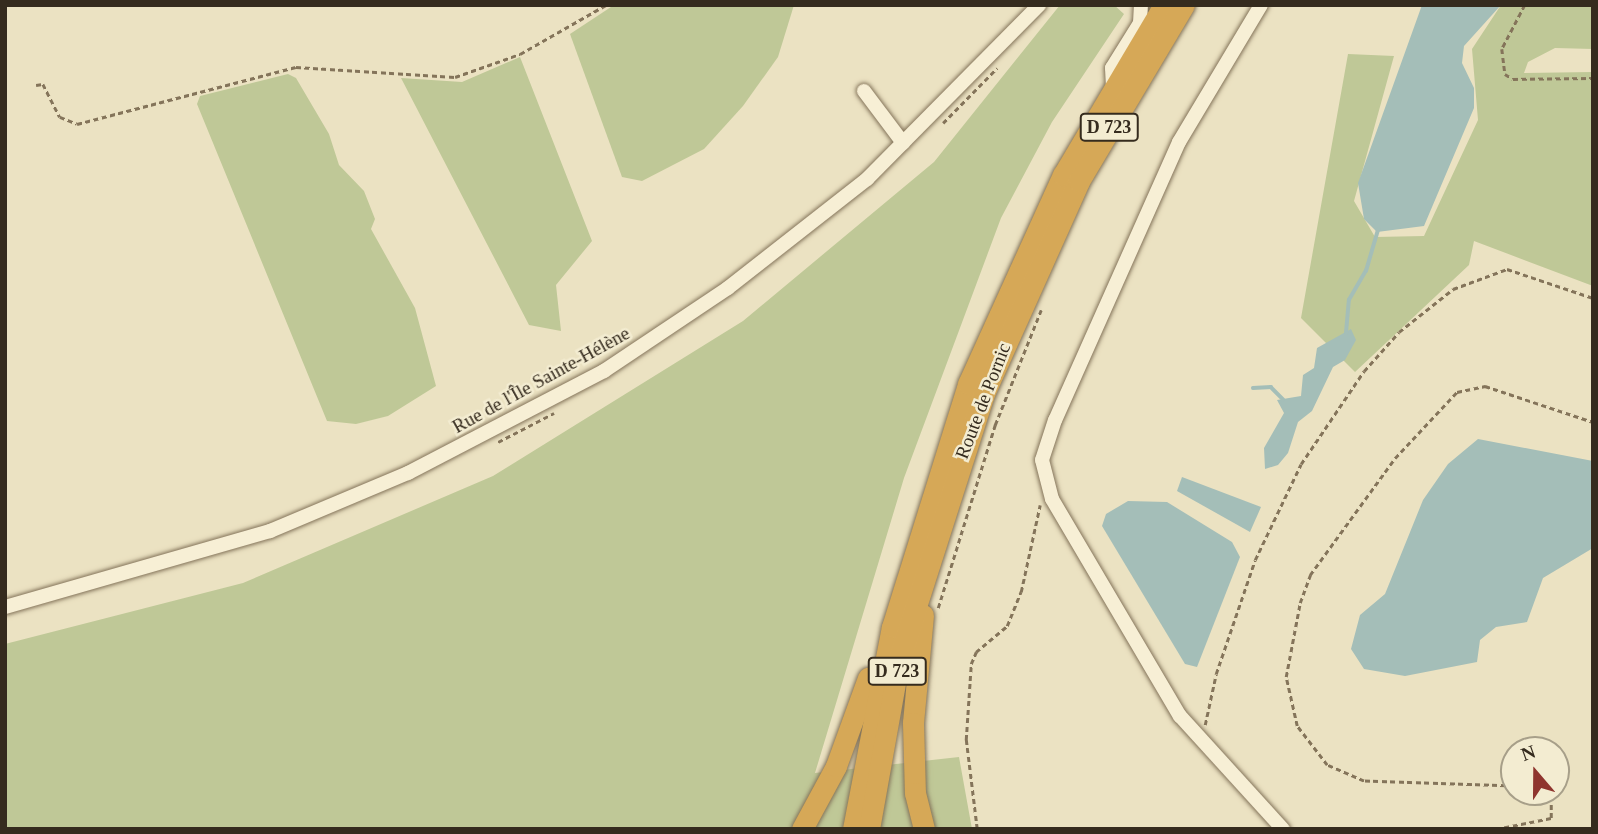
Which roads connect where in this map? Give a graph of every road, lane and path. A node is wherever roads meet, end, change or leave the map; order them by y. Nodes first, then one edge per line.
1 (606, 5) edge
2 (1038, 5) edge
3 (1141, 5) edge
4 (1164, 5) edge
5 (1184, 5) edge
6 (1261, 5) edge
7 (1525, 5) edge
8 (1003, 61) dead end
9 (1593, 78) edge
10 (36, 85) dead end
11 (1113, 87) junction
12 (864, 91) dead end
13 (940, 125) dead end
14 (903, 143) junction
15 (1593, 298) edge
16 (1042, 307) dead end
17 (559, 410) dead end
18 (1593, 422) edge
19 (487, 447) dead end
20 (1052, 499) junction
21 (941, 517) junction
22 (5, 607) edge
23 (937, 611) dead end
24 (892, 627) junction
25 (1200, 741) junction
26 (1500, 786) edge
27 (1551, 806) edge
28 (857, 825) edge
29 (802, 829) edge
30 (924, 829) edge
31 (977, 829) edge
32 (1283, 829) edge
33 (1496, 829) edge

1 - 10 path
2 - 14 street, Rue de l'Île Sainte-Hélène
3 - 11 street
4 - 11 highway, Route de Pornic / D 723
5 - 21 highway, Route de Pornic / D 723
6 - 20 street
7 - 9 path
8 - 13 path
11 - 24 highway, Route de Pornic / D 723
12 - 14 street
14 - 22 street, Rue de l'Île Sainte-Hélène
15 - 25 path
16 - 23 path
17 - 19 path
18 - 26 path
20 - 25 street
20 - 31 path
21 - 28 highway, Route de Pornic / D 723
21 - 30 highway
24 - 28 highway, Route de Pornic / D 723
24 - 29 highway
25 - 32 street
27 - 33 path

